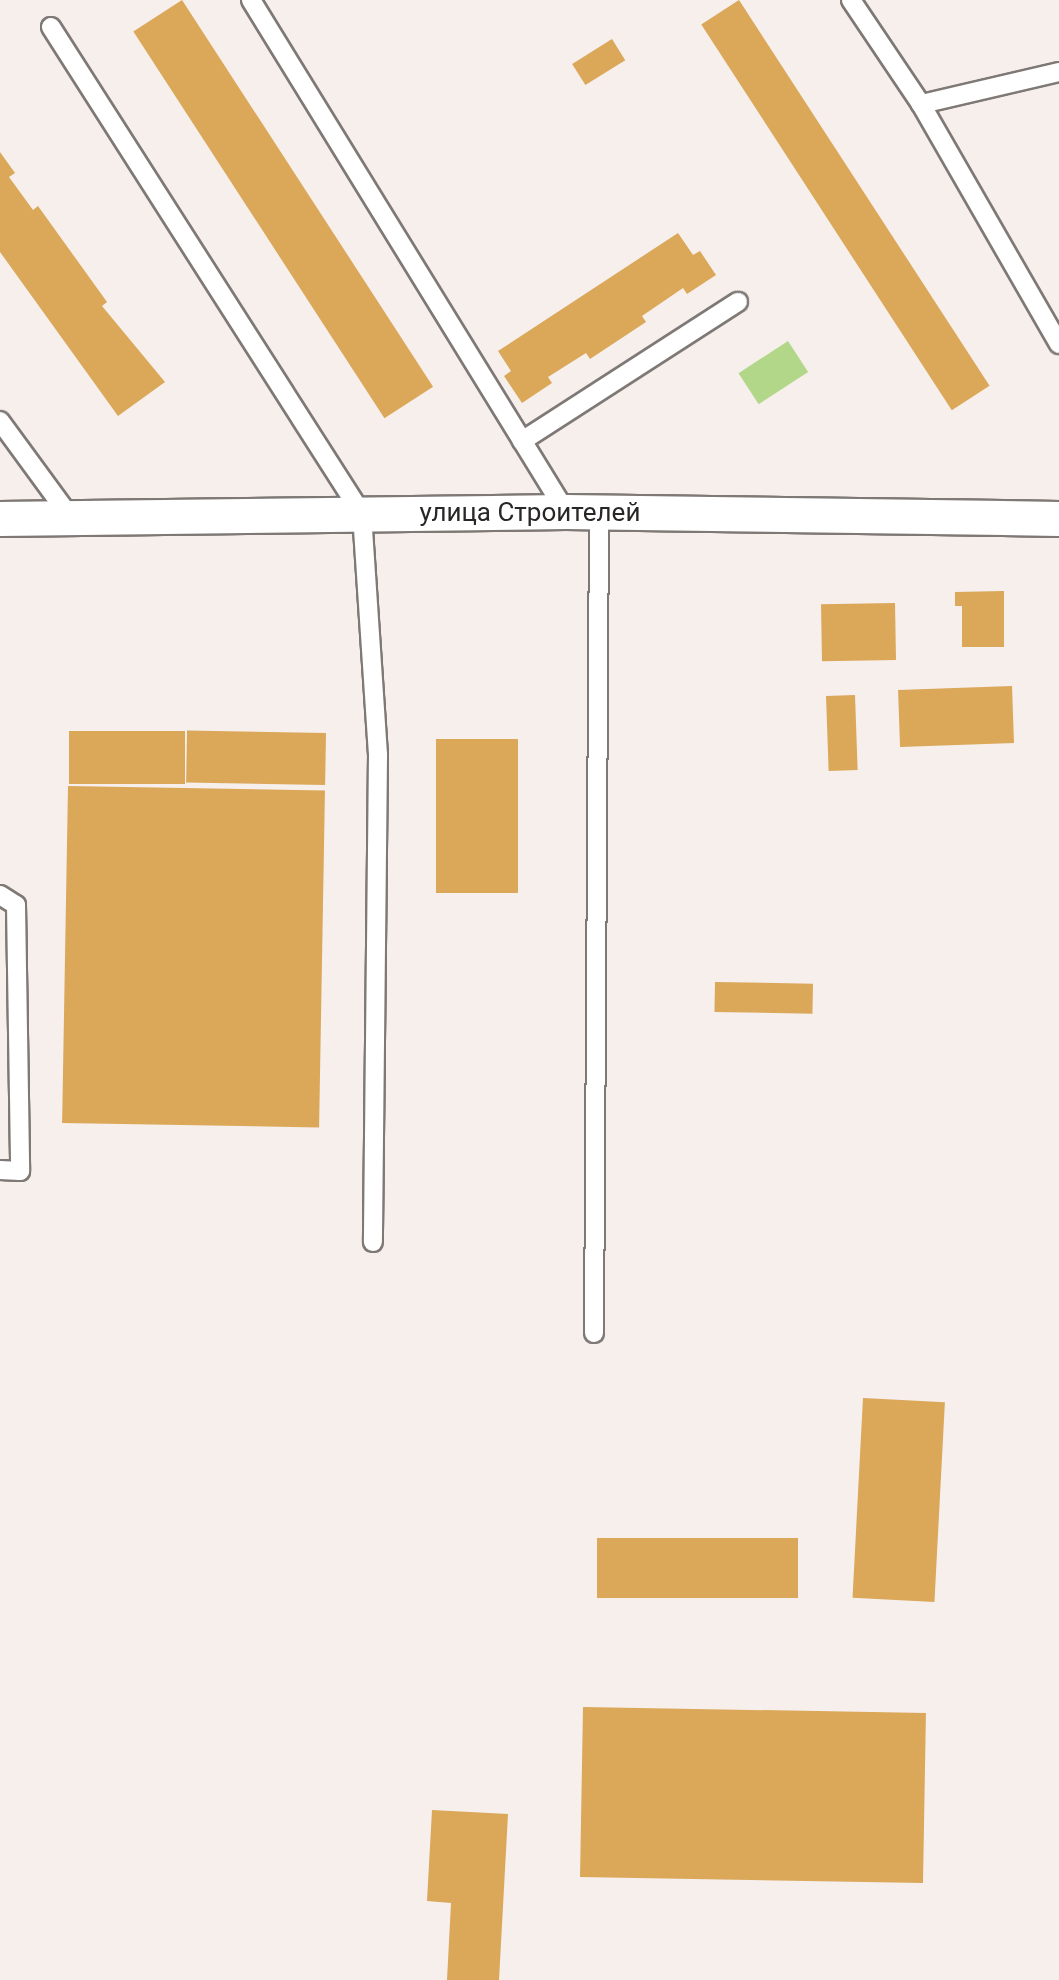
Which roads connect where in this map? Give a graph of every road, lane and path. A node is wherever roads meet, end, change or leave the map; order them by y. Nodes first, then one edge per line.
1 (251, 0) edge
2 (851, 0) edge
3 (51, 27) dead end
4 (1059, 72) edge
5 (921, 104) junction
6 (738, 302) dead end
7 (1059, 344) edge
8 (0, 421) edge
9 (522, 441) junction
10 (583, 512) junction
11 (362, 514) junction
12 (71, 518) junction
13 (0, 519) edge
14 (1059, 519) edge
15 (0, 895) edge
16 (0, 1170) edge
17 (373, 1242) dead end
18 (594, 1333) dead end

1 - 9 lane
2 - 5 lane
3 - 11 lane
4 - 5 lane
5 - 7 lane
6 - 9 lane
8 - 12 lane
9 - 10 lane
10 - 11 street, улица Строителей
10 - 14 street, улица Строителей
10 - 18 lane
11 - 12 street, улица Строителей
11 - 17 lane
12 - 13 street, улица Строителей
15 - 16 lane

